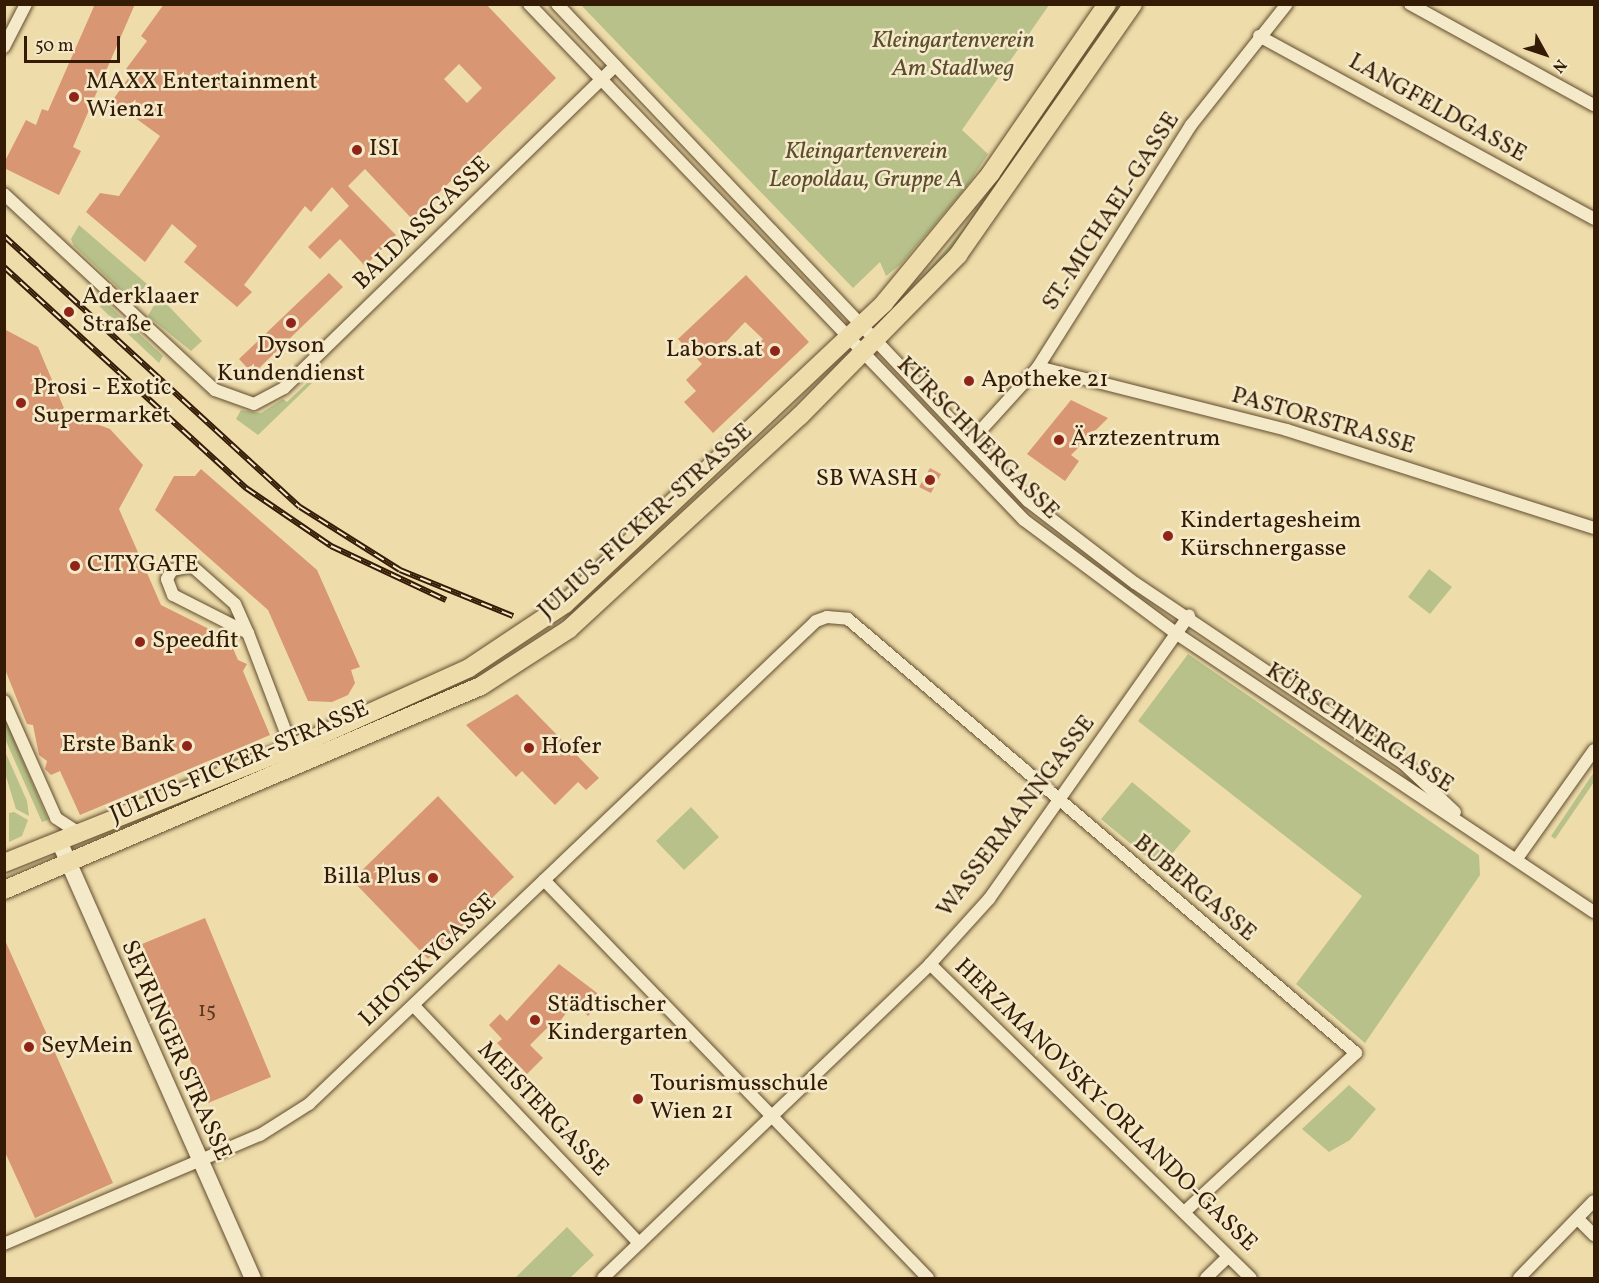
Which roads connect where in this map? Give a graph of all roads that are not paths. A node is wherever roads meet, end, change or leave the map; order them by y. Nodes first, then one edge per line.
1 (26, 4) edge
2 (529, 4) edge
3 (557, 4) edge
4 (1107, 4) edge
5 (1133, 4) edge
6 (1287, 4) edge
7 (1410, 4) edge
8 (1259, 36) junction
9 (4, 48) edge
10 (615, 66) junction
11 (602, 80) junction
12 (1594, 105) edge
13 (4, 194) edge
14 (1594, 219) edge
15 (853, 331) junction
16 (877, 339) junction
17 (862, 353) junction
18 (1038, 367) junction
19 (971, 441) junction
20 (1594, 528) edge
21 (1189, 616) junction
22 (822, 618) joint
23 (249, 633) junction
24 (1177, 634) junction
25 (4, 701) edge
26 (1594, 750) edge
27 (296, 756) junction
28 (1058, 802) junction
29 (1464, 821) junction
30 (79, 833) junction
31 (59, 841) junction
32 (1518, 857) junction
33 (4, 863) edge
34 (67, 863) junction
35 (544, 880) junction
36 (4, 890) edge
37 (1594, 912) edge
38 (930, 964) junction
39 (414, 1006) junction
40 (772, 1116) junction
41 (197, 1162) junction
42 (1594, 1201) edge
43 (1184, 1212) junction
44 (1580, 1221) junction
45 (1594, 1235) edge
46 (4, 1244) edge
47 (639, 1244) junction
48 (1228, 1257) junction
49 (253, 1278) edge
50 (603, 1278) edge
51 (928, 1278) edge
52 (1206, 1278) edge
53 (1251, 1278) edge
54 (1519, 1278) edge

1 - 9 street
2 - 11 street, KÜRSCHNERGASSE
3 - 10 street, KÜRSCHNERGASSE
4 - 15 main road, JULIUS-FICKER-STRASSE
5 - 16 main road, JULIUS-FICKER-STRASSE
6 - 8 street, ST.-MICHAEL-GASSE
7 - 12 street
8 - 14 street, LANGFELDGASSE
8 - 18 street, ST.-MICHAEL-GASSE
10 - 11 street, BALDASSGASSE
10 - 15 street, KÜRSCHNERGASSE
11 - 13 street, BALDASSGASSE
11 - 15 street, KÜRSCHNERGASSE
15 - 16 street, KÜRSCHNERGASSE
15 - 17 street, KÜRSCHNERGASSE
15 - 27 main road, JULIUS-FICKER-STRASSE
16 - 17 main road, JULIUS-FICKER-STRASSE
16 - 19 street, KÜRSCHNERGASSE
17 - 24 street, KÜRSCHNERGASSE
17 - 27 main road, JULIUS-FICKER-STRASSE
18 - 19 street, ST.-MICHAEL-GASSE
18 - 20 street, PASTORSTRASSE
19 - 21 street, KÜRSCHNERGASSE
21 - 24 street, WASSERMANNGASSE
21 - 29 street, KÜRSCHNERGASSE
22 - 28 street, BUBERGASSE
22 - 35 street, LHOTSKYGASSE
23 - 23 street
23 - 27 street
24 - 28 street, WASSERMANNGASSE
24 - 29 street, KÜRSCHNERGASSE
25 - 30 street
26 - 32 street
27 - 30 main road, JULIUS-FICKER-STRASSE
27 - 34 main road, JULIUS-FICKER-STRASSE
28 - 38 street, WASSERMANNGASSE
28 - 43 street, BUBERGASSE
29 - 32 street, KÜRSCHNERGASSE
30 - 31 main road, JULIUS-FICKER-STRASSE
31 - 33 main road, JULIUS-FICKER-STRASSE
31 - 34 main road, SEYRINGER STRASSE
32 - 37 street, KÜRSCHNERGASSE
34 - 36 main road, JULIUS-FICKER-STRASSE
34 - 41 main road, SEYRINGER STRASSE
35 - 39 street, LHOTSKYGASSE
35 - 40 street
38 - 40 street, WASSERMANNGASSE
38 - 43 street, HERZMANOVSKY-ORLANDO-GASSE
39 - 41 street, LHOTSKYGASSE
39 - 47 street, MEISTERGASSE
40 - 47 street, WASSERMANNGASSE
40 - 51 street
41 - 46 street, LHOTSKYGASSE
41 - 49 main road, SEYRINGER STRASSE
42 - 44 street
43 - 48 street, HERZMANOVSKY-ORLANDO-GASSE
44 - 45 street
44 - 54 street
47 - 50 street, WASSERMANNGASSE
48 - 52 street
48 - 53 street, HERZMANOVSKY-ORLANDO-GASSE

